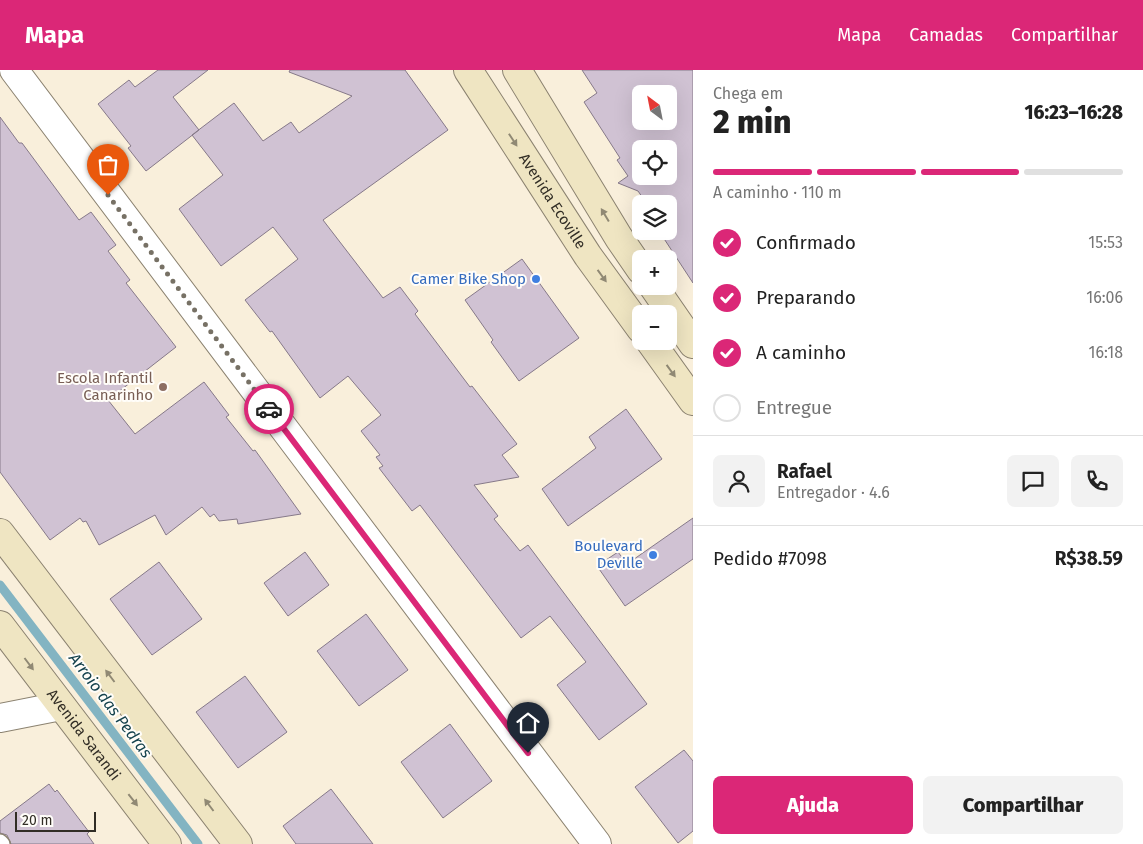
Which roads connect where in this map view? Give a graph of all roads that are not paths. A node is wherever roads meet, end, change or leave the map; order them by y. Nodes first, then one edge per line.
1 (14, 70) edge
2 (511, 70) edge
3 (473, 79) edge
4 (524, 80) edge
5 (495, 113) junction
6 (632, 257) edge
7 (658, 295) edge
8 (632, 317) edge
9 (693, 344) edge
10 (657, 350) edge
11 (693, 400) edge
12 (0, 533) edge
13 (0, 625) edge
14 (60, 706) junction
15 (0, 718) edge
16 (167, 844) edge
17 (238, 844) edge
18 (597, 844) edge

1 - 18 street
2 - 3 street
3 - 5 street, Avenida Ecoville
4 - 5 street
6 -> 4 street
5 -> 8 street, Avenida Ecoville
7 - 9 street
10 -> 11 street
17 -> 12 street
13 -> 14 street, Avenida Sarandi
14 - 15 street
14 -> 16 street, Avenida Sarandi

